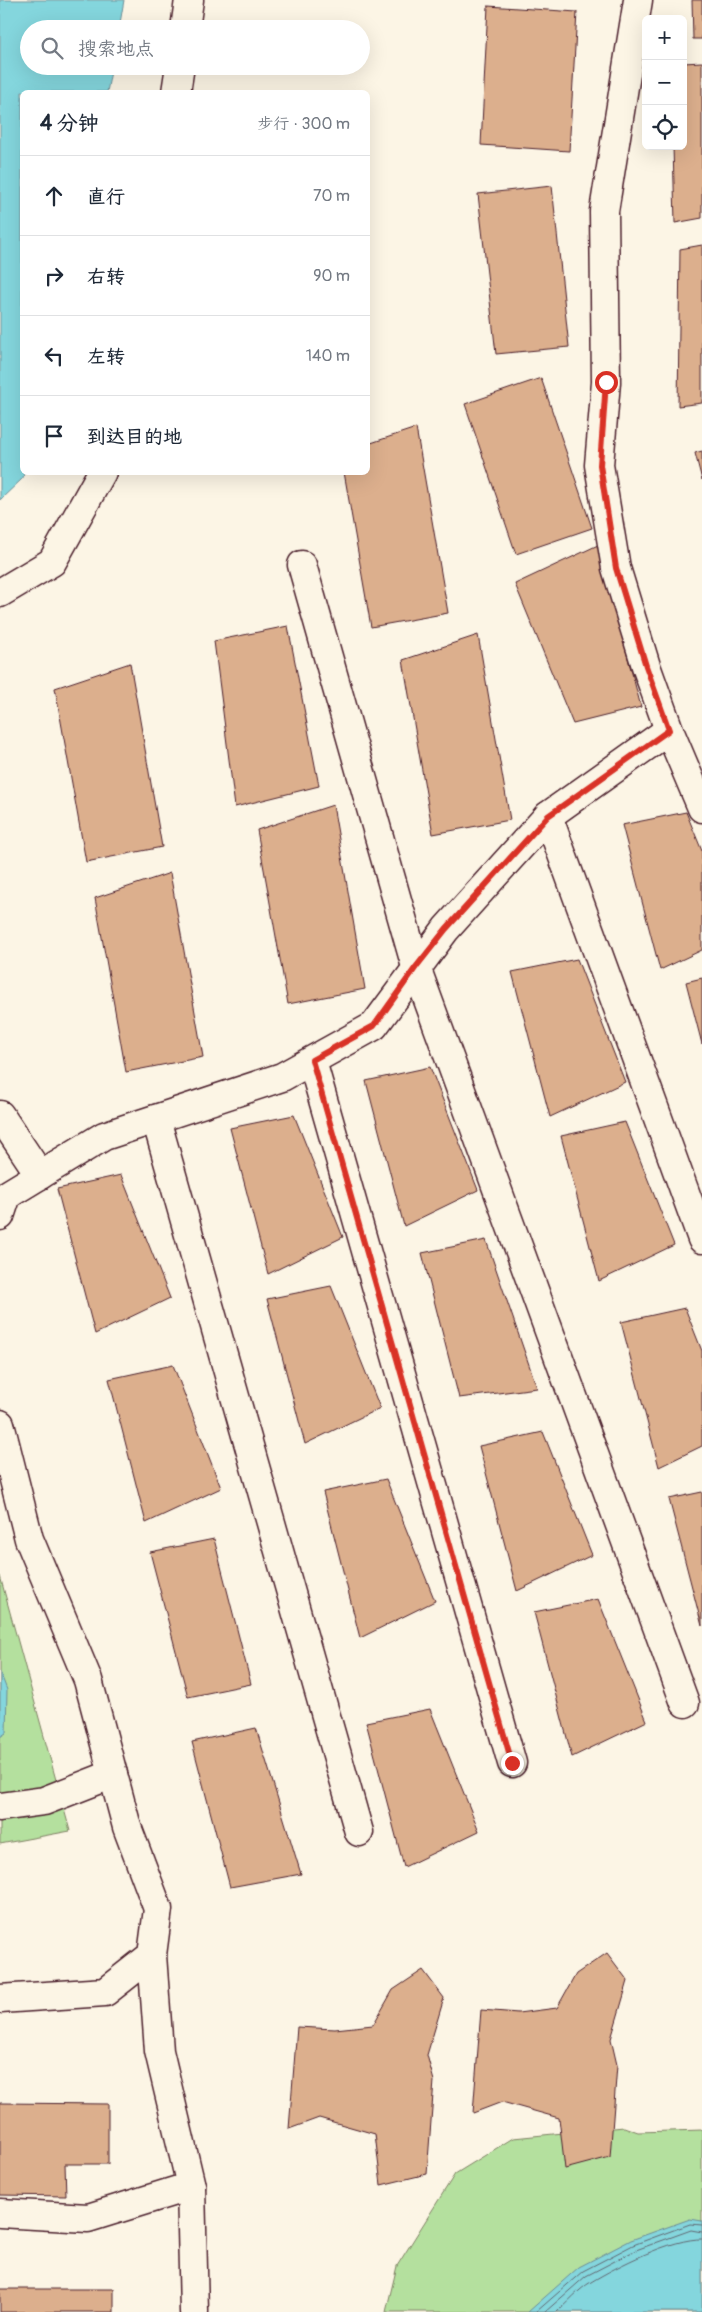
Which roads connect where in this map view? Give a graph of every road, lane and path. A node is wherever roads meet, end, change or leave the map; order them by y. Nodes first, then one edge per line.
1 (189, 0) edge
2 (638, 0) edge
3 (186, 20) edge
4 (179, 75) edge
5 (176, 90) edge
6 (100, 475) edge
7 (302, 565) dead end
8 (0, 593) edge
9 (669, 730) junction
10 (702, 808) edge
11 (548, 816) junction
12 (416, 967) junction
13 (312, 1060) junction
14 (0, 1115) edge
15 (156, 1119) junction
16 (40, 1175) junction
17 (0, 1216) edge
18 (702, 1239) edge
19 (0, 1424) edge
20 (685, 1702) dead end
21 (512, 1763) dead end
22 (113, 1774) junction
23 (0, 1807) edge
24 (359, 1832) dead end
25 (152, 1955) junction
26 (0, 1999) edge
27 (191, 2186) junction
28 (0, 2214) edge
29 (194, 2312) edge

1 - 3 street
2 - 9 street
4 - 5 street
6 - 8 street
7 - 12 street
9 - 10 street
9 - 11 street
11 - 12 street
11 - 18 street
12 - 13 street
12 - 20 street
13 - 15 street
13 - 21 street
14 - 16 street
15 - 16 street
15 - 24 street
16 - 17 street
19 - 22 street
22 - 23 street
22 - 25 street
25 - 26 street
25 - 27 street
27 - 28 street
27 - 29 street

